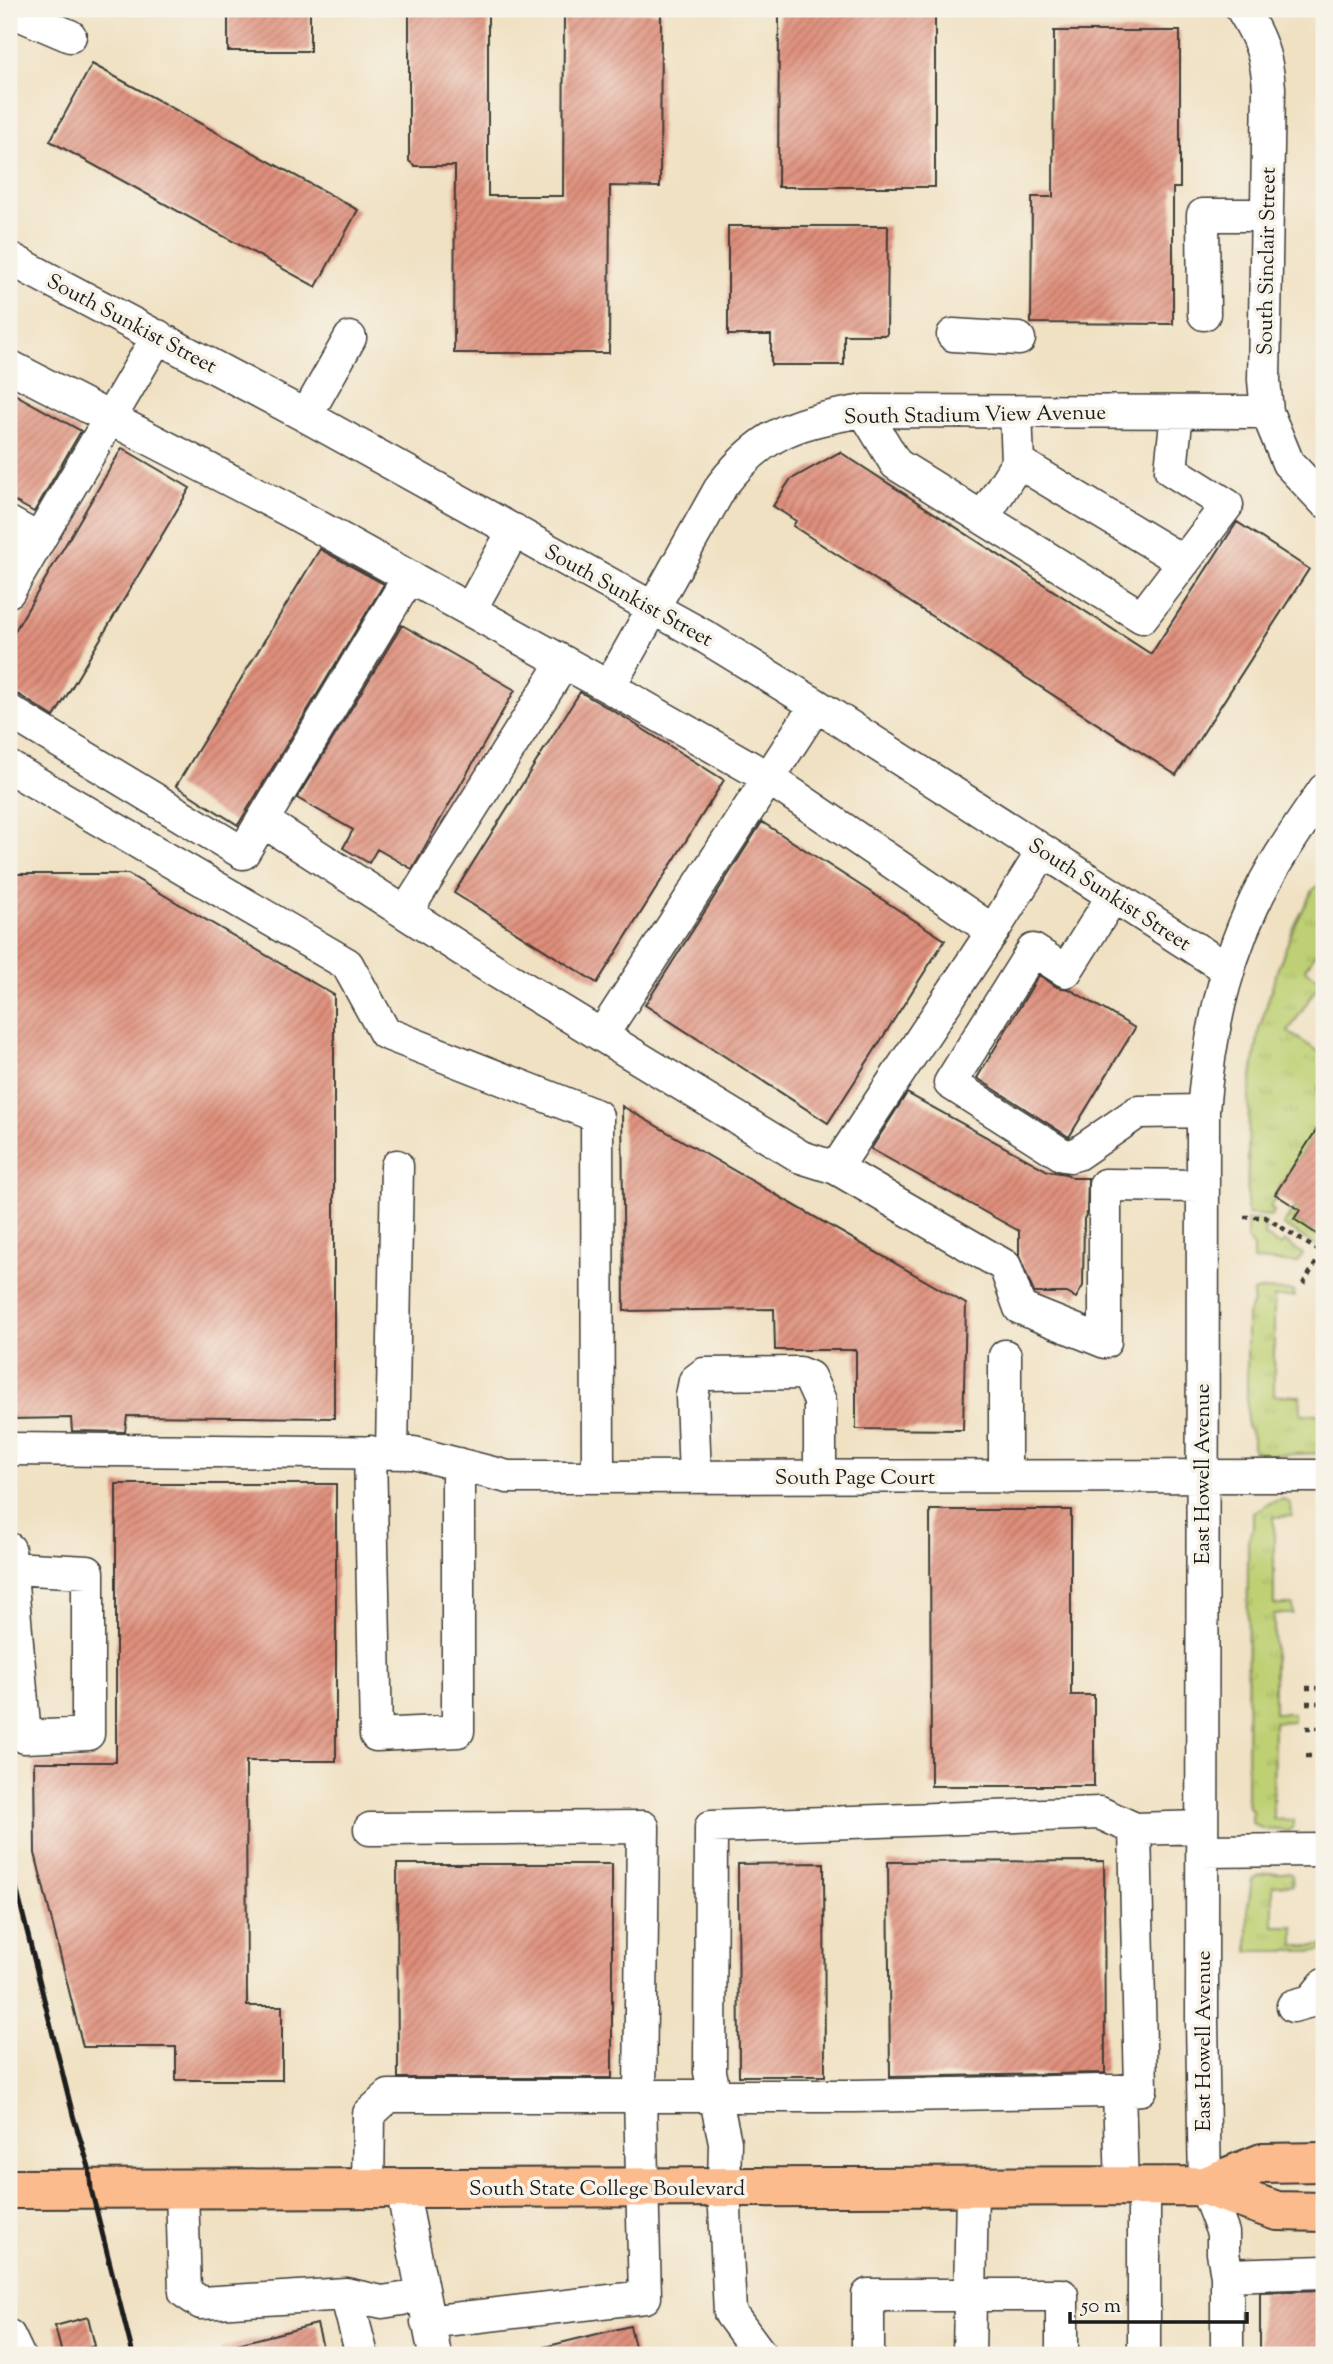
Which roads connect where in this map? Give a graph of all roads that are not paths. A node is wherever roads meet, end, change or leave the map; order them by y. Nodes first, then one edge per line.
1 (1242, 9) edge
2 (9, 10) edge
3 (70, 36) dead end
4 (1267, 215) junction
5 (9, 258) edge
6 (1204, 314) dead end
7 (953, 335) dead end
8 (158, 336) junction
9 (351, 338) dead end
10 (1019, 339) dead end
11 (9, 366) edge
12 (863, 411) junction
13 (1016, 412) junction
14 (1177, 412) junction
15 (1267, 412) junction
16 (306, 416) junction
17 (111, 420) junction
18 (1018, 462) junction
19 (1324, 501) edge
20 (983, 518) junction
21 (9, 523) edge
22 (514, 530) junction
23 (39, 540) junction
24 (1184, 562) junction
25 (409, 577) junction
26 (9, 591) edge
27 (653, 609) junction
28 (470, 610) junction
29 (564, 662) junction
30 (609, 687) junction
31 (816, 705) junction
32 (9, 711) edge
33 (9, 767) edge
34 (767, 778) junction
35 (1324, 790) edge
36 (263, 821) junction
37 (1043, 851) junction
38 (1113, 896) junction
39 (406, 912) junction
40 (993, 931) junction
41 (1227, 969) junction
42 (602, 1035) junction
43 (1203, 1111) junction
44 (397, 1166) dead end
45 (836, 1168) junction
46 (1202, 1186) junction
47 (1005, 1356) dead end
48 (9, 1449) edge
49 (381, 1452) junction
50 (458, 1464) junction
51 (1324, 1476) edge
52 (695, 1477) junction
53 (820, 1477) junction
54 (1005, 1477) junction
55 (598, 1478) junction
56 (1202, 1478) junction
57 (10, 1559) edge
58 (370, 1829) dead end
59 (1135, 1829) junction
60 (1202, 1839) junction
61 (1324, 1850) edge
62 (1324, 1985) edge
63 (1293, 2006) dead end
64 (1119, 2091) junction
65 (640, 2096) junction
66 (715, 2096) junction
67 (1324, 2162) edge
68 (1205, 2186) junction
69 (1133, 2187) junction
70 (385, 2188) junction
71 (641, 2188) junction
72 (724, 2188) junction
73 (972, 2188) junction
74 (9, 2189) edge
75 (182, 2189) junction
76 (1324, 2212) edge
77 (1324, 2272) edge
78 (1227, 2275) junction
79 (346, 2294) junction
80 (969, 2295) junction
81 (425, 2309) junction
82 (9, 2336) edge
83 (19, 2355) edge
84 (362, 2355) edge
85 (435, 2355) edge
86 (761, 2355) edge
87 (868, 2355) edge
88 (969, 2355) edge
89 (1062, 2355) edge
90 (1144, 2355) edge
91 (1227, 2355) edge

1 - 4 street, South Sinclair Street
2 - 3 street
4 - 6 street
4 - 15 street, South Sinclair Street
5 - 8 street, South Sunkist Street
7 - 10 street
8 - 16 street, South Sunkist Street
8 - 17 street
9 - 16 street
11 - 17 street
12 - 13 street, South Stadium View Avenue
12 - 20 street
12 - 27 street, South Stadium View Avenue
13 - 14 street, South Stadium View Avenue
13 - 18 street
14 - 15 street, South Stadium View Avenue
14 - 24 street
15 - 19 street, South Sinclair Street
16 - 22 street, South Sunkist Street
17 - 23 street
17 - 25 street
18 - 20 street
18 - 24 street
20 - 24 street
21 - 23 street
22 - 27 street, South Sunkist Street
22 - 28 street
23 - 26 street
25 - 28 street
25 - 36 street
27 - 30 street, South Stadium View Avenue
27 - 31 street, South Sunkist Street
28 - 29 street
29 - 30 street
29 - 39 street
30 - 34 street
31 - 34 street
31 - 37 street, South Sunkist Street
32 - 36 street
33 - 55 street
34 - 40 street
34 - 42 street
35 - 41 street, East Howell Avenue
36 - 39 street
37 - 38 street, South Sunkist Street
37 - 40 street
38 - 41 street, South Sunkist Street
38 - 43 street
39 - 42 street
40 - 45 street
41 - 43 street, East Howell Avenue
42 - 45 street
43 - 46 street, East Howell Avenue
44 - 49 street
45 - 46 street
46 - 56 street, East Howell Avenue
47 - 54 street
48 - 49 street, South Page Court
49 - 50 street, South Page Court
49 - 50 street
50 - 55 street, South Page Court
51 - 56 street, South Page Court
52 - 53 street, South Page Court
52 - 53 street
52 - 55 street, South Page Court
53 - 54 street, South Page Court
54 - 56 street, South Page Court
56 - 60 street, East Howell Avenue
57 - 57 street
58 - 65 street
59 - 60 street
59 - 64 street
59 - 66 street
60 - 61 street
60 - 68 street, East Howell Avenue
62 - 63 street
64 - 66 street
64 - 69 street
65 - 66 street
65 - 70 street
65 - 71 street
66 - 72 street
67 - 68 main road, South State College Boulevard
68 - 69 main road, South State College Boulevard
68 - 76 main road, South State College Boulevard
68 - 78 street
69 - 73 main road, South State College Boulevard
69 - 90 street
70 - 71 main road, South State College Boulevard
70 - 75 main road, South State College Boulevard
70 - 81 street
71 - 72 main road, South State College Boulevard
71 - 81 street
72 - 73 main road, South State College Boulevard
72 - 86 street
73 - 80 street
74 - 75 main road, South State College Boulevard
75 - 79 street
77 - 78 street
78 - 91 street
79 - 81 street
79 - 84 street
80 - 87 street
80 - 88 street
80 - 89 street
81 - 85 street
82 - 83 street

